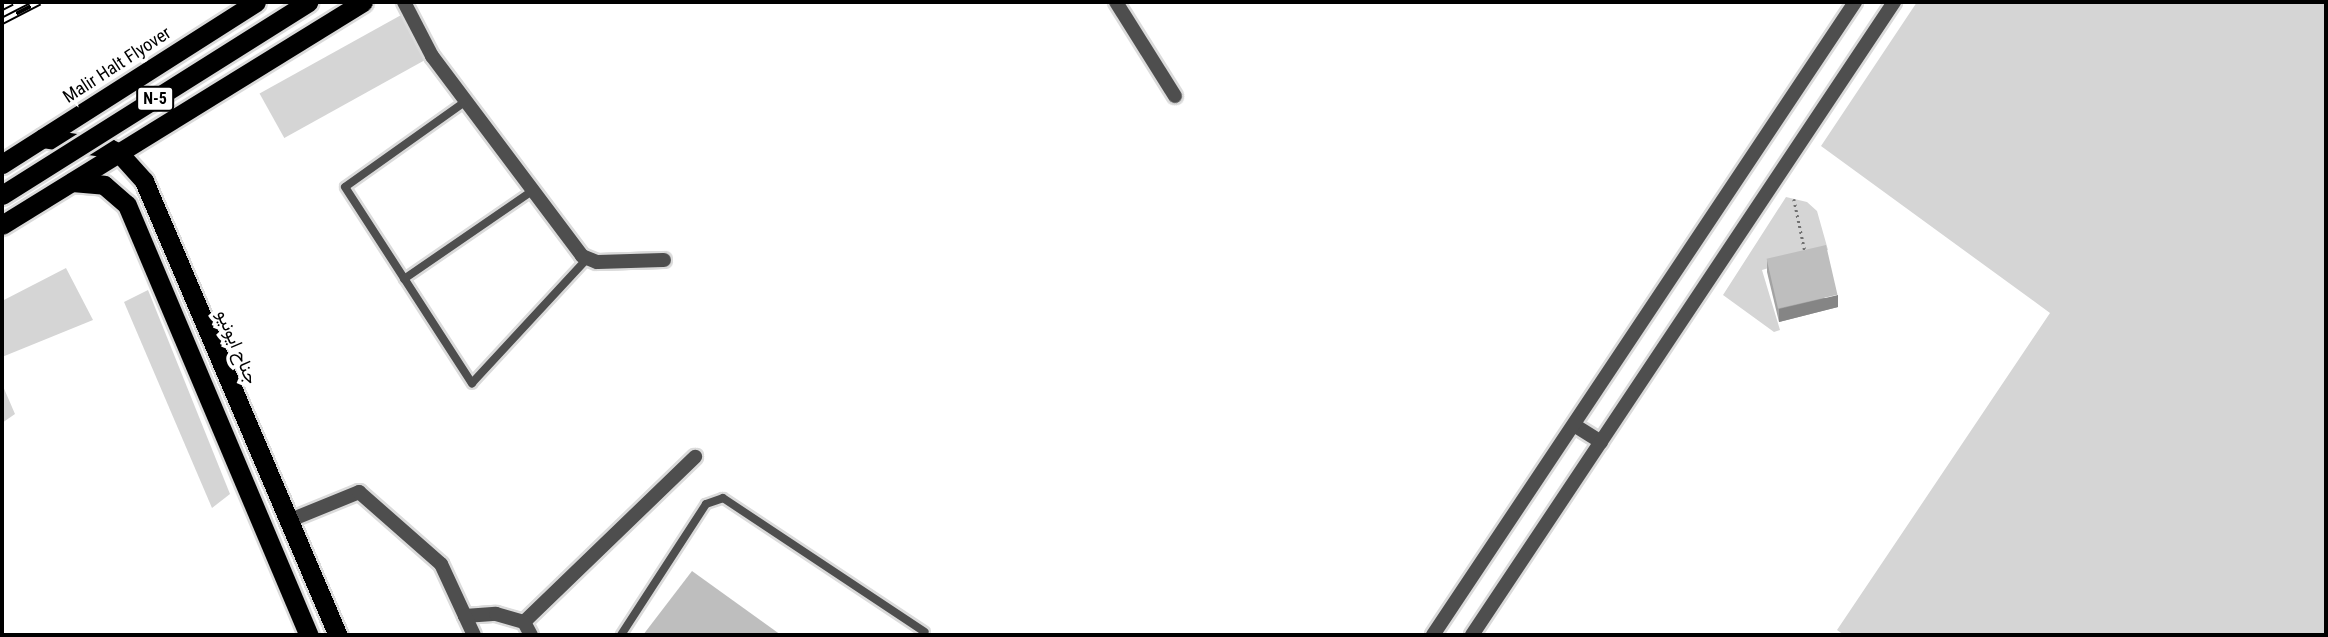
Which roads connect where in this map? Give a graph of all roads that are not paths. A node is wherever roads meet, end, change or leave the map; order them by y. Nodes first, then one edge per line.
1 (256, 2) edge
2 (308, 2) edge
3 (363, 2) edge
4 (404, 2) edge
5 (1116, 2) edge
6 (1855, 2) edge
7 (1894, 2) edge
8 (186, 46) junction
9 (211, 94) junction
10 (1175, 96) dead end
11 (466, 101) junction
12 (43, 138) junction
13 (119, 153) junction
14 (2, 164) edge
15 (72, 182) junction
16 (532, 191) junction
17 (2, 195) edge
18 (2, 225) edge
19 (587, 259) junction
20 (664, 260) dead end
21 (404, 279) junction
22 (1574, 425) junction
23 (1601, 442) junction
24 (695, 457) dead end
25 (291, 528) junction
26 (272, 544) junction
27 (465, 616) junction
28 (527, 629) edge
29 (925, 632) dead end
30 (309, 635) edge
31 (338, 635) edge
32 (474, 635) edge
33 (621, 635) edge
34 (1433, 635) edge
35 (1472, 635) edge

1 - 8 highway, Malir Halt Flyover / N-5
2 - 17 highway, N-5, bridge
3 - 9 highway
4 - 11 street
5 - 10 street
6 - 22 street
7 - 23 street
8 - 9 highway
8 - 12 highway, Malir Halt Flyover / N-5
9 - 13 highway
11 - 16 street
11 - 21 lane
12 - 13 highway
12 - 14 highway, Malir Halt Flyover / N-5
13 - 15 highway
13 - 25 highway, جناح ایونیو
15 - 18 highway
15 - 26 highway
16 - 19 street
16 - 21 lane
19 - 20 street
19 - 21 lane
22 - 23 street
22 - 34 street
23 - 35 street
24 - 28 street
25 - 26 highway
25 - 27 street
25 - 31 highway, جناح ایونیو
26 - 30 highway
27 - 28 street
27 - 32 street
29 - 33 lane

